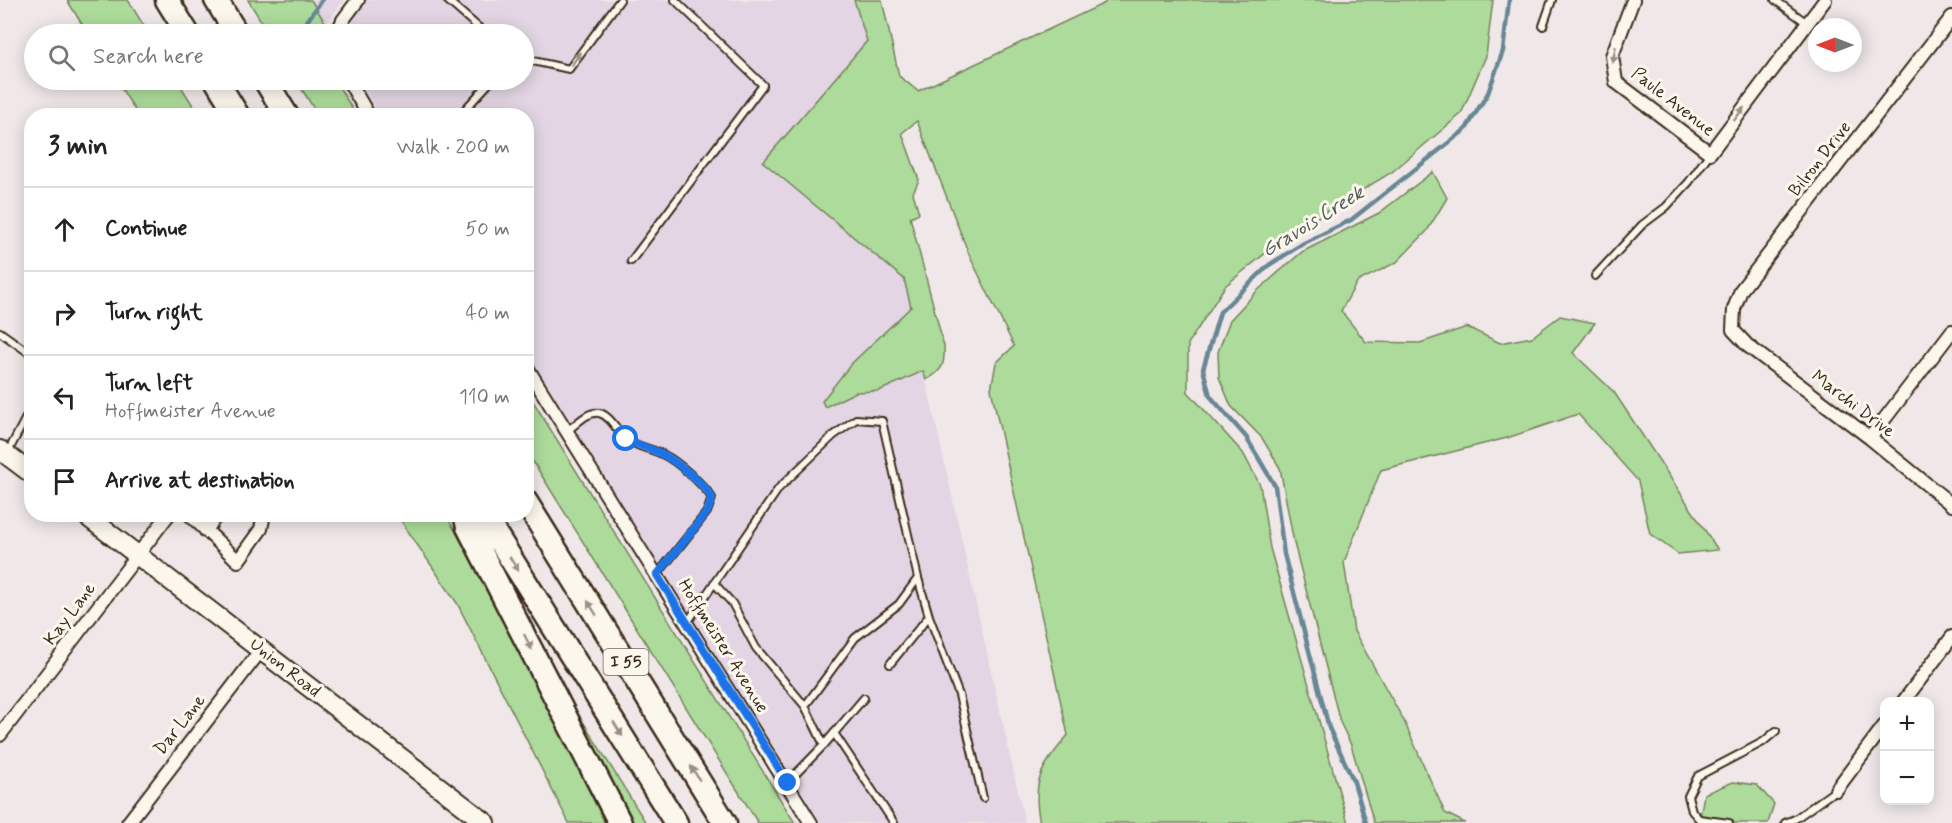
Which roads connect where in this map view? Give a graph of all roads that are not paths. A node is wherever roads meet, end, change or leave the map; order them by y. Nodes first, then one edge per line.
1 (166, 0) edge
2 (216, 0) edge
3 (358, 0) edge
4 (447, 0) edge
5 (619, 0) edge
6 (675, 0) edge
7 (1552, 0) edge
8 (1633, 0) edge
9 (1775, 0) edge
10 (1825, 0) edge
11 (1952, 17) edge
12 (1807, 23) junction
13 (182, 24) edge
14 (231, 24) edge
15 (341, 24) edge
16 (475, 24) edge
17 (1543, 26) dead end
18 (534, 62) edge
19 (222, 90) edge
20 (271, 90) edge
21 (354, 90) edge
22 (483, 90) edge
23 (233, 108) edge
24 (282, 108) edge
25 (364, 108) edge
26 (466, 108) edge
27 (1710, 153) junction
28 (631, 261) dead end
29 (1595, 276) dead end
30 (1733, 330) joint
31 (1952, 331) edge
32 (0, 332) edge
33 (24, 349) edge
34 (534, 379) edge
35 (24, 420) edge
36 (567, 431) junction
37 (1870, 438) junction
38 (2, 457) edge
39 (24, 469) edge
40 (1952, 505) edge
41 (534, 515) edge
42 (94, 522) edge
43 (163, 522) edge
44 (197, 522) edge
45 (212, 522) edge
46 (262, 522) edge
47 (467, 522) edge
48 (488, 522) edge
49 (206, 531) junction
50 (137, 555) junction
51 (657, 575) junction
52 (918, 578) junction
53 (714, 583) junction
54 (928, 616) junction
55 (687, 623) junction
56 (1952, 637) edge
57 (261, 650) junction
58 (890, 664) dead end
59 (1907, 697) edge
60 (864, 698) dead end
61 (805, 706) junction
62 (1776, 731) dead end
63 (1880, 731) edge
64 (834, 733) junction
65 (0, 735) edge
66 (824, 745) junction
67 (788, 783) junction
68 (1836, 790) joint
69 (983, 798) dead end
70 (128, 823) edge
71 (486, 823) edge
72 (620, 823) edge
73 (676, 823) edge
74 (725, 823) edge
75 (811, 823) edge
76 (894, 823) edge
77 (1729, 823) edge
78 (1785, 823) edge

1 - 13 highway
2 - 14 highway
3 - 15 street
4 - 16 lane
18 -> 5 lane
6 - 28 lane
7 - 17 lane
8 -> 27 street, Paule Avenue
9 - 12 lane
10 - 12 street, Paule Avenue
11 - 30 street, Bilron Drive
27 -> 12 street, Paule Avenue
19 - 23 highway
20 - 24 highway
21 - 25 street
22 - 26 lane
27 - 29 lane
30 - 37 street, Marchi Drive
31 - 37 street
32 - 33 lane
34 - 36 street, Hoffmeister Avenue
35 - 38 lane
36 - 51 street, Hoffmeister Avenue
36 - 51 lane
37 - 40 street, Marchi Drive
38 - 39 main road
74 -> 41 highway, I 55
42 - 50 main road, Union Road
43 - 50 street, Kay Lane
44 - 49 street
45 - 49 street
46 - 49 street
47 -> 72 highway
48 -> 73 highway, I 55
50 - 57 main road, Union Road
50 - 65 street, Kay Lane
51 - 55 street, Hoffmeister Avenue
52 - 53 lane
52 - 54 lane
52 - 61 lane
53 - 55 lane
53 - 61 lane
54 - 58 lane
54 - 69 lane
55 - 67 street, Hoffmeister Avenue
56 - 59 street
57 - 70 street, Dar Lane
57 - 71 main road, Union Road
60 - 64 lane
61 - 66 lane
62 - 77 lane
63 - 68 street
64 - 66 lane
64 - 76 lane
66 - 67 lane
67 - 75 street, Hoffmeister Avenue
68 - 78 lane

